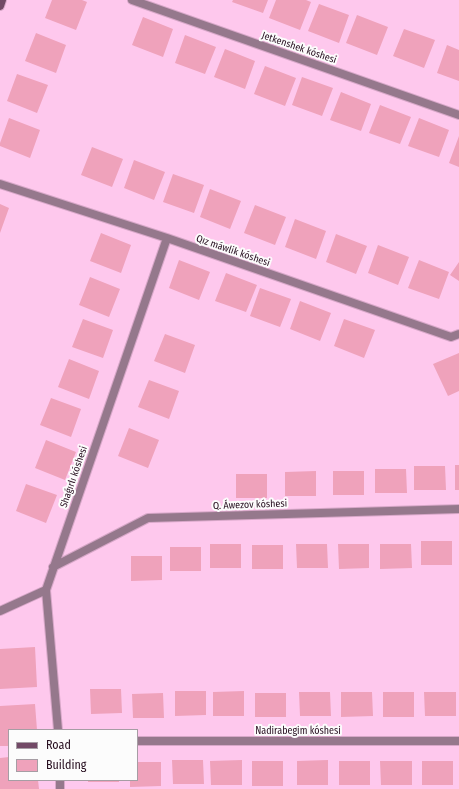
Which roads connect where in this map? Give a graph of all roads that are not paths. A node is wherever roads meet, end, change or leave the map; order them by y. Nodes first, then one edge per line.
1 (2, 0) edge
2 (132, 0) edge
3 (0, 6) edge
4 (459, 115) edge
5 (0, 184) edge
6 (167, 238) junction
7 (459, 334) edge
8 (459, 509) edge
9 (53, 567) junction
10 (46, 590) junction
11 (0, 612) edge
12 (58, 729) edge
13 (138, 741) edge
14 (459, 741) edge

1 - 3 main road
2 - 4 street, Jetkenshek kóshesi
5 - 6 street, Qız máwlik kóshesi
6 - 7 street, Qız máwlik kóshesi
6 - 9 street, Shaǵırlı kóshesi
8 - 9 street, Q. Áwezov kóshesi
9 - 10 street, Shaǵırlı kóshesi
10 - 11 street
10 - 12 street, Shaǵırlı kóshesi
13 - 14 street, Nadirabegim kóshesi

